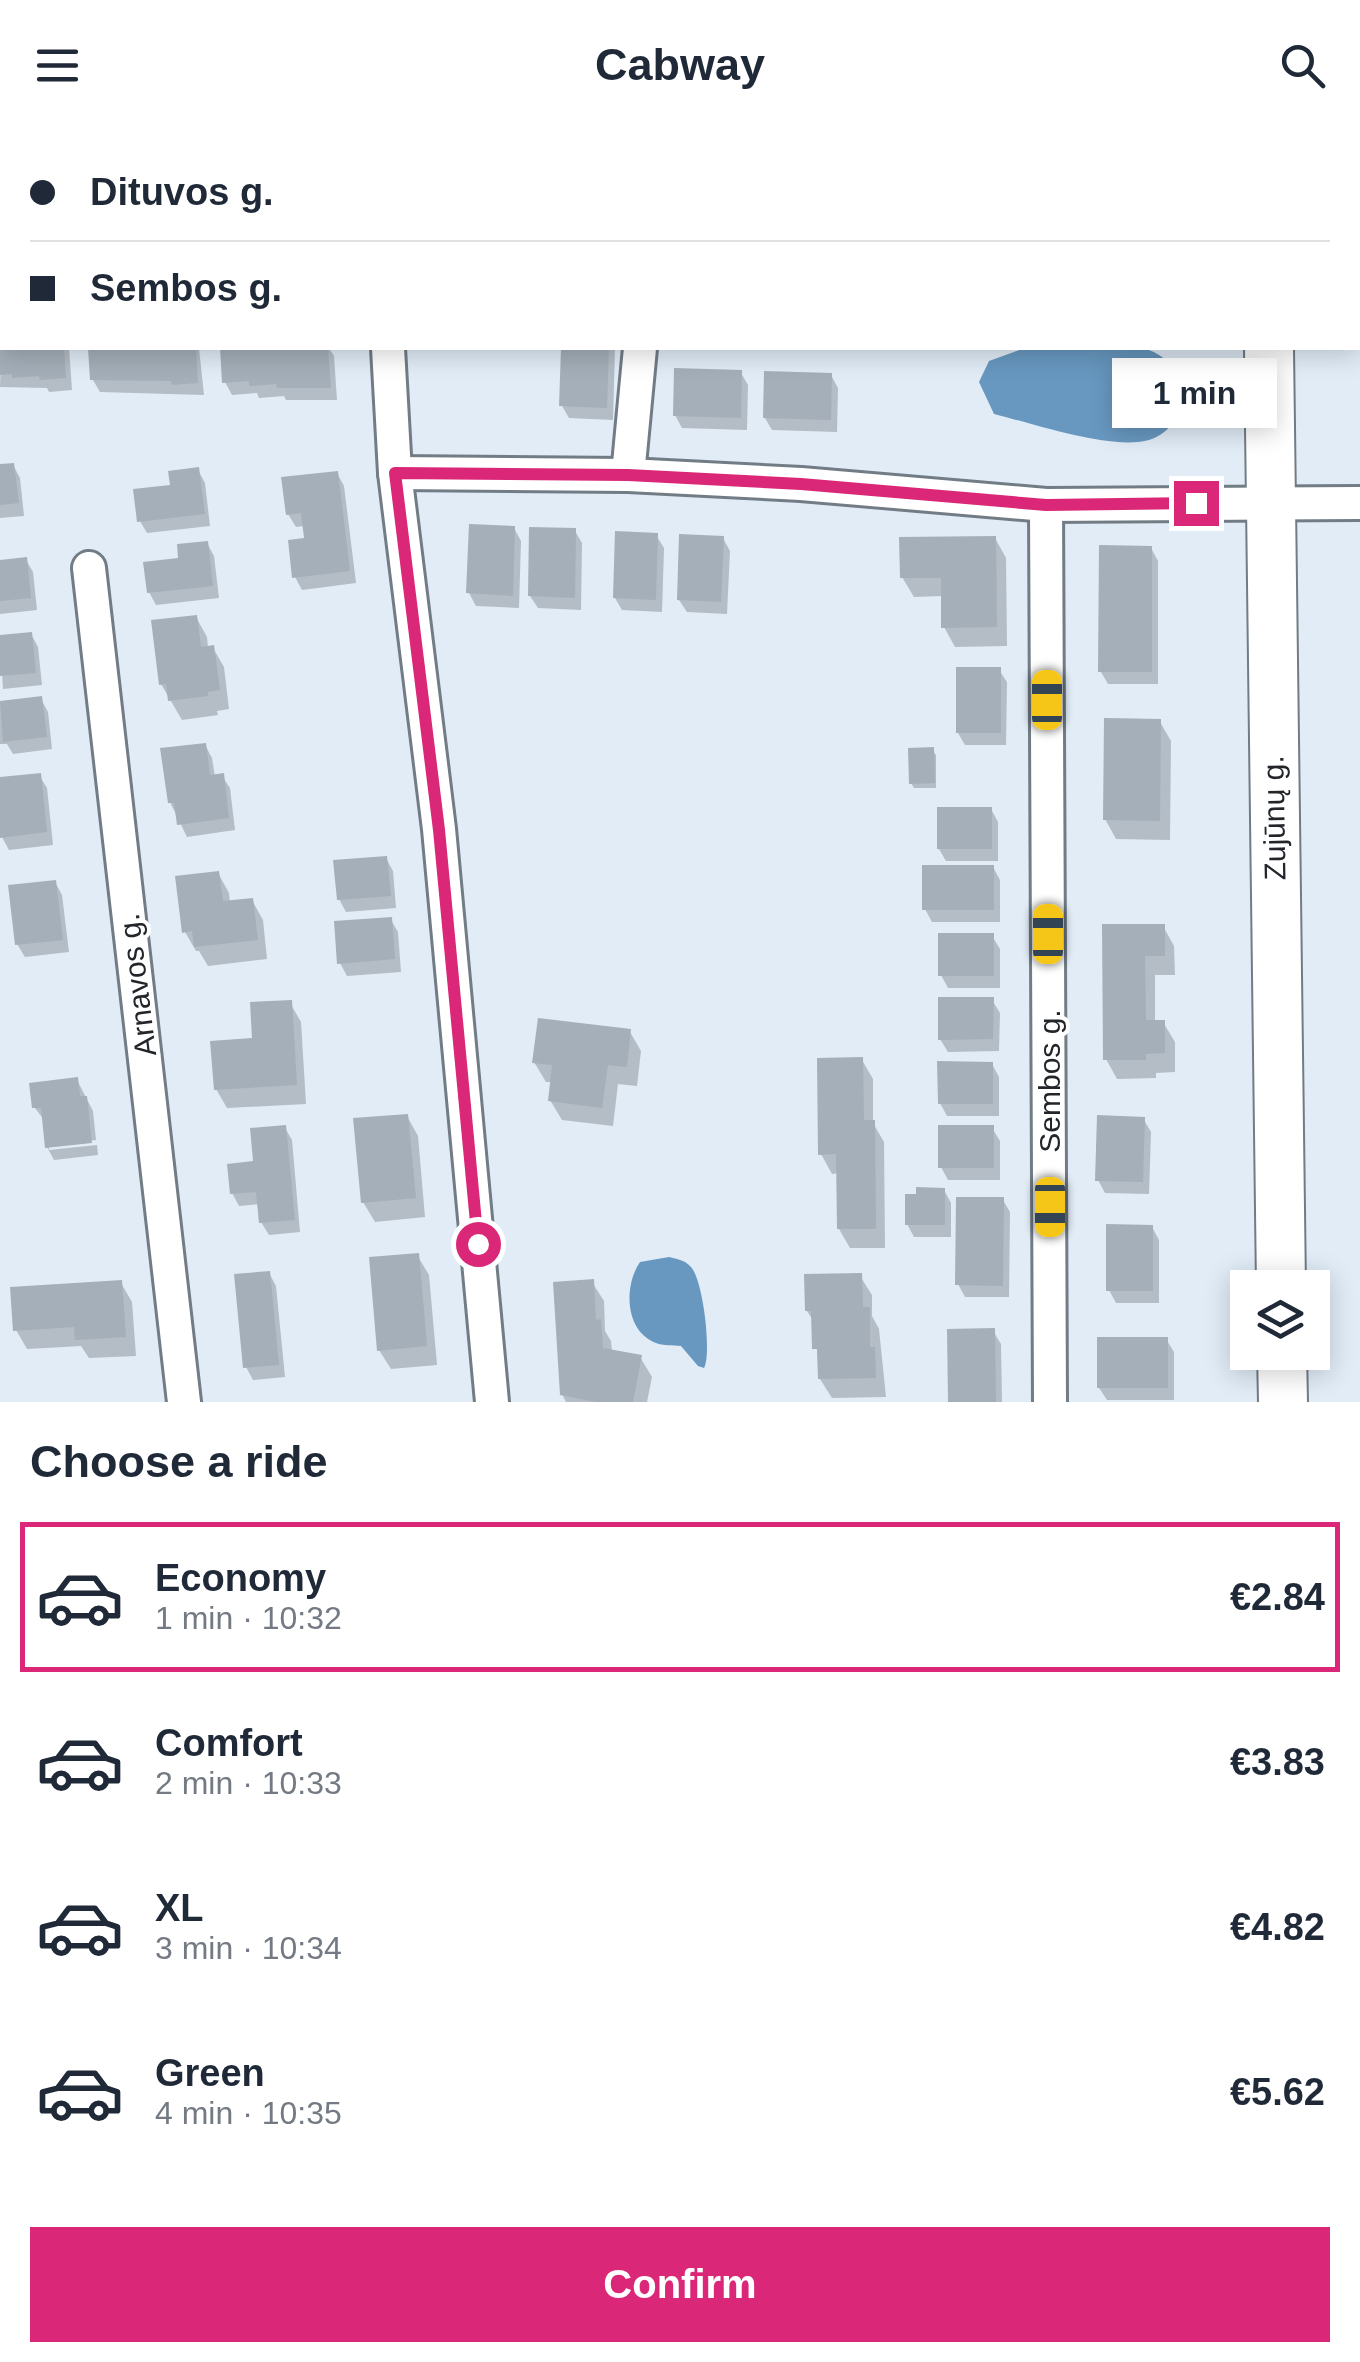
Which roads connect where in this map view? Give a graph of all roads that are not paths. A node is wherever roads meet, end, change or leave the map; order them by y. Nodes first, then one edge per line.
1 (388, 350) edge
2 (640, 350) edge
3 (1269, 350) edge
4 (395, 473) junction
5 (628, 475) junction
6 (1271, 502) junction
7 (1360, 503) edge
8 (1046, 505) junction
9 (89, 568) dead end
10 (1281, 1270) edge
11 (1282, 1370) edge
12 (184, 1402) edge
13 (492, 1402) edge
14 (1050, 1402) edge
15 (1283, 1402) edge

1 - 4 street
2 - 5 street
3 - 6 main road, Zujūnų g.
4 - 5 street
4 - 13 street
5 - 8 street
6 - 7 street
6 - 8 street
6 - 10 main road, Zujūnų g.
8 - 14 street, Sembos g.
9 - 12 street, Arnavos g.
11 - 15 main road

